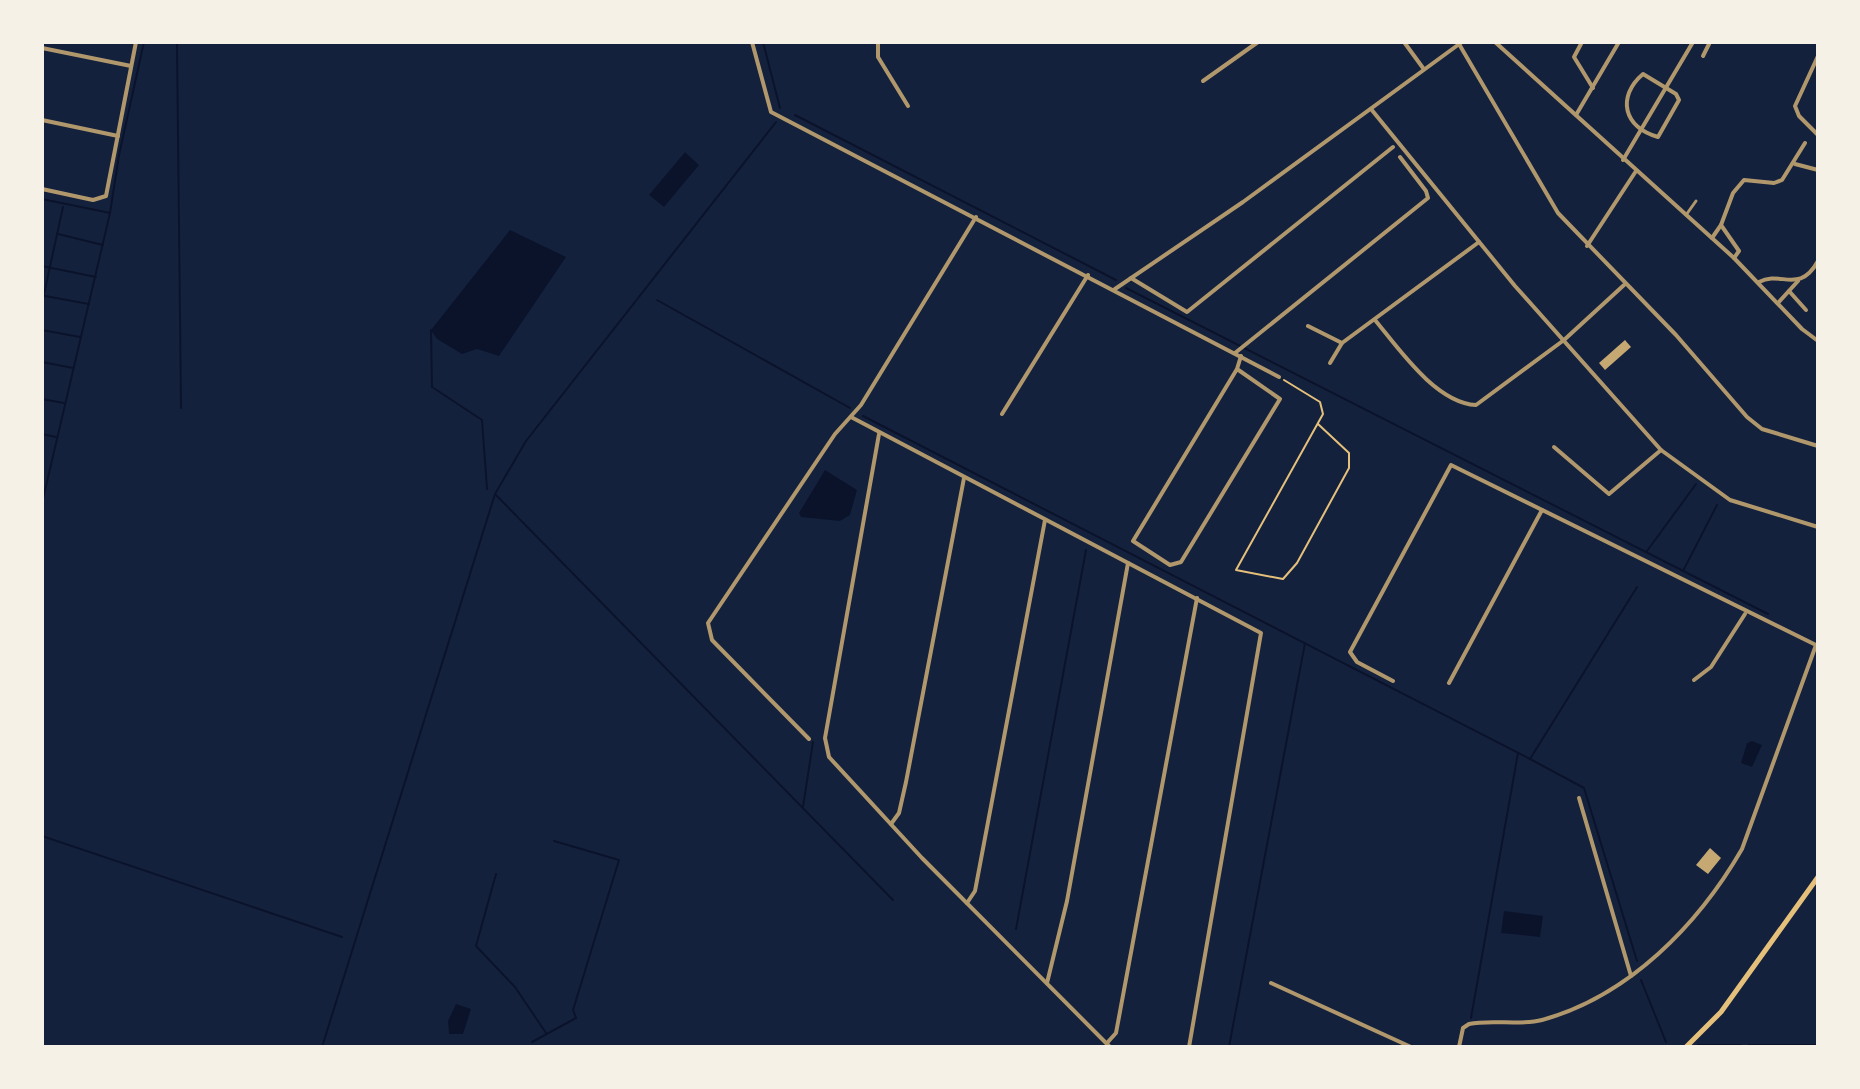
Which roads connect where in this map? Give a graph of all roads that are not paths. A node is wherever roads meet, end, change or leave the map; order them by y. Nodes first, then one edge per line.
1 (136, 42) edge
2 (752, 42) edge
3 (878, 42) edge
4 (1258, 42) edge
5 (1404, 42) edge
6 (1495, 42) edge
7 (1582, 42) edge
8 (1619, 42) edge
9 (1693, 42) edge
10 (1710, 42) edge
11 (1461, 43) edge
12 (42, 48) edge
13 (1703, 56) dead end
14 (1818, 56) edge
15 (131, 66) junction
16 (1423, 68) junction
17 (1203, 81) dead end
18 (1667, 88) junction
19 (1593, 89) junction
20 (908, 106) dead end
21 (1371, 109) junction
22 (1576, 115) junction
23 (42, 120) edge
24 (1642, 130) junction
25 (1818, 135) edge
26 (118, 136) junction
27 (1805, 143) dead end
28 (1393, 147) dead end
29 (1400, 157) dead end
30 (1623, 160) junction
31 (1795, 164) junction
32 (1818, 170) edge
33 (1636, 171) junction
34 (42, 189) edge
35 (1696, 201) dead end
36 (1686, 215) junction
37 (976, 217) junction
38 (1721, 225) junction
39 (1712, 238) junction
40 (1479, 242) junction
41 (1587, 246) junction
42 (1734, 258) junction
43 (1818, 261) edge
44 (1088, 275) junction
45 (1130, 278) junction
46 (1800, 280) junction
47 (1759, 282) junction
48 (1624, 285) junction
49 (1115, 289) junction
50 (1789, 291) junction
51 (1778, 303) junction
52 (1806, 310) dead end
53 (1375, 320) junction
54 (1308, 326) dead end
55 (1564, 340) junction
56 (1818, 341) edge
57 (1342, 343) junction
58 (1235, 353) junction
59 (1241, 356) junction
60 (1330, 363) dead end
61 (1237, 369) junction
62 (1279, 377) road end
63 (1002, 414) dead end
64 (851, 417) junction
65 (879, 434) junction
66 (1818, 446) edge
67 (1554, 447) dead end
68 (1661, 450) junction
69 (964, 478) junction
70 (1542, 510) junction
71 (1045, 520) junction
72 (1818, 527) edge
73 (1128, 563) junction
74 (1197, 598) junction
75 (1746, 613) junction
76 (1817, 646) edge
77 (1694, 680) dead end
78 (1393, 681) dead end
79 (1449, 683) dead end
80 (809, 739) dead end
81 (1579, 798) dead end
82 (891, 824) junction
83 (1818, 877) edge
84 (967, 903) junction
85 (1631, 977) junction
86 (1047, 983) junction
87 (1271, 983) dead end
88 (1108, 1045) edge
89 (1189, 1047) edge
90 (1411, 1047) edge
91 (1459, 1047) edge
92 (1686, 1047) edge

1 - 15 street
2 - 37 street
3 - 20 street
4 - 17 street
5 - 16 street
6 - 22 street
7 - 19 street
8 - 19 street
9 - 18 street
10 - 13 street
11 - 16 street
11 - 41 street
12 - 15 street
14 - 25 street
15 - 26 street
16 - 21 street
18 - 24 street
18 - 24 street
18 - 24 street
19 - 22 street
21 - 40 street
21 - 45 street
22 - 30 street
23 - 26 street
24 - 30 street
26 - 34 street
27 - 31 street
28 - 45 street
29 - 58 street
30 - 33 street
31 - 32 street
31 - 38 street
33 - 36 street
33 - 41 street
35 - 36 street
36 - 39 street
37 - 44 street
37 - 64 street
38 - 39 street
38 - 42 street
39 - 42 street
40 - 53 street
40 - 55 street
41 - 48 street
42 - 47 street
43 - 46 street
44 - 49 street
44 - 63 street
45 - 49 street
46 - 47 street
46 - 50 street
47 - 51 street
48 - 55 street
48 - 66 street
49 - 58 street
50 - 51 street
50 - 52 street
51 - 56 street
53 - 55 street
53 - 57 street
54 - 57 street
55 - 68 street
57 - 60 street
58 - 59 street
59 - 61 street
59 - 62 street
61 - 61 street
64 - 65 street
64 - 80 street
65 - 69 street
65 - 82 street
67 - 68 street
68 - 72 street
69 - 71 street
69 - 82 street
70 - 75 street
70 - 78 street
70 - 79 street
71 - 73 street
71 - 84 street
73 - 74 street
73 - 86 street
74 - 88 street
74 - 89 street
75 - 76 street
75 - 77 street
76 - 85 street
81 - 85 street
82 - 84 street
83 - 92 main road
84 - 86 street
85 - 91 street
86 - 88 street
87 - 90 street

